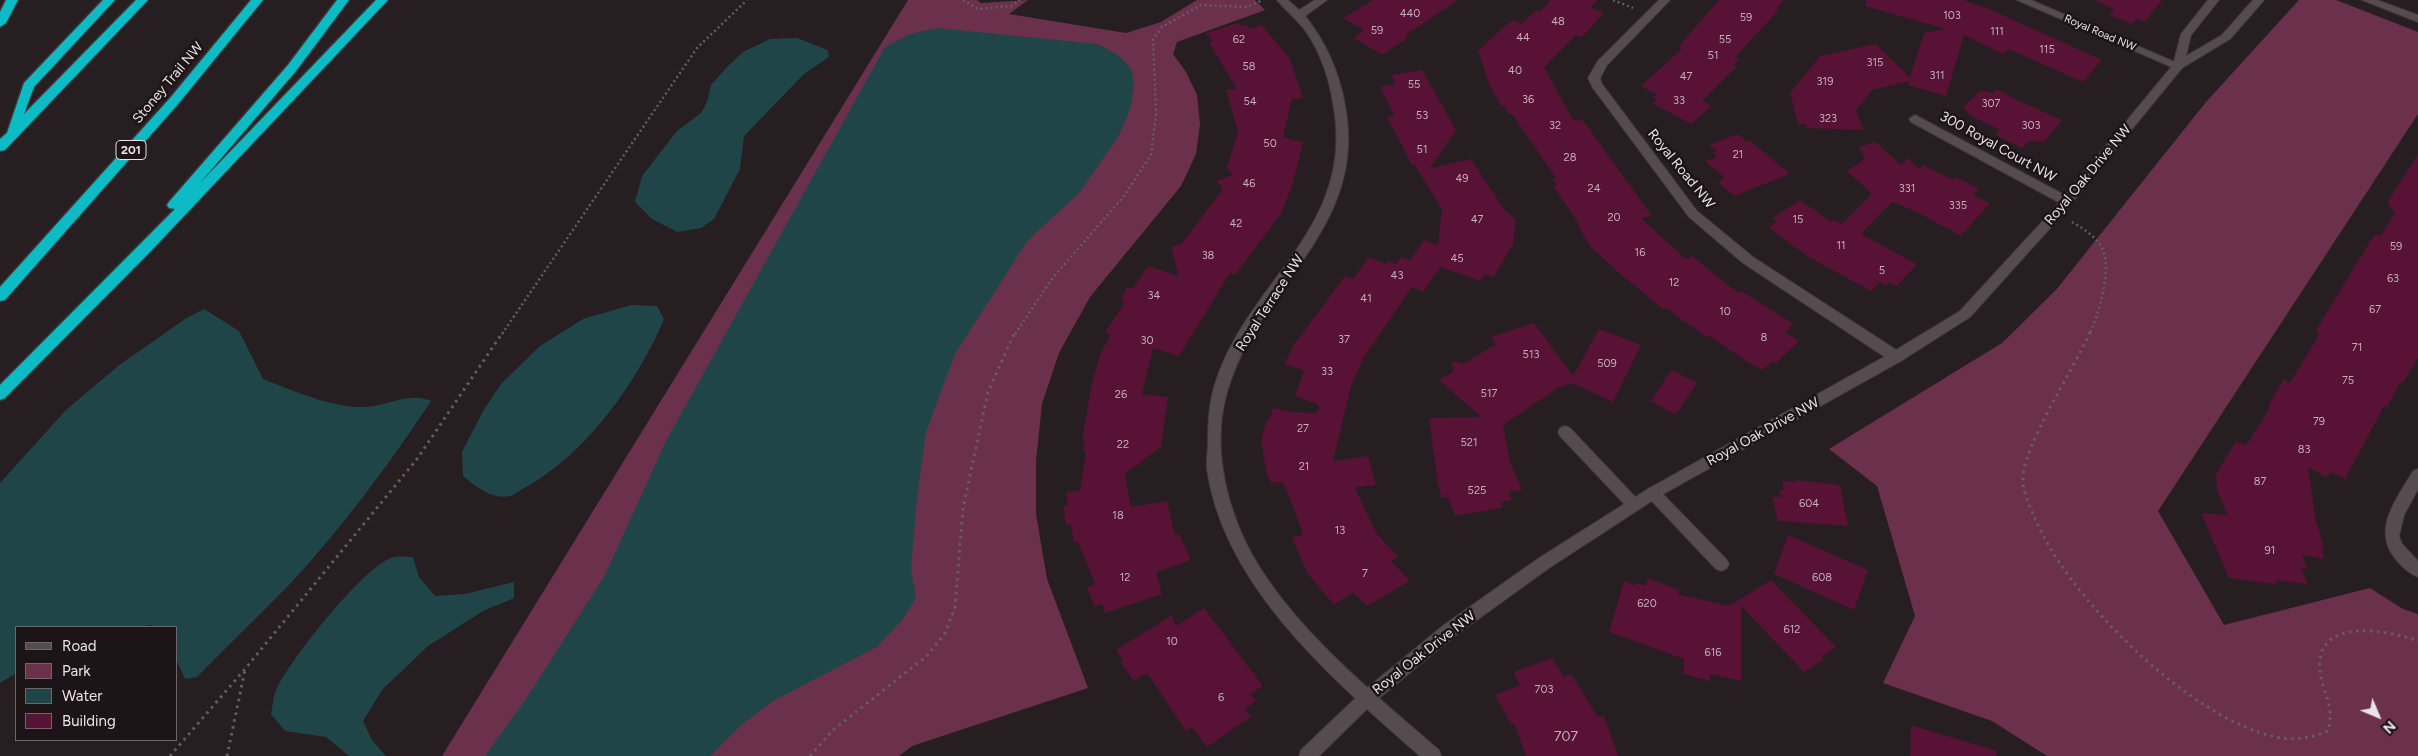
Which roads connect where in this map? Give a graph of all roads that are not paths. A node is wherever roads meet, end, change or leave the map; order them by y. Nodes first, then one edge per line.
1 (12, 0) edge
2 (109, 0) edge
3 (142, 0) edge
4 (257, 0) edge
5 (343, 0) edge
6 (382, 0) edge
7 (1282, 0) edge
8 (1322, 0) edge
9 (1665, 0) edge
10 (2022, 0) edge
11 (2214, 0) edge
12 (2259, 0) edge
13 (2367, 0) edge
14 (1300, 14) junction
15 (2418, 19) edge
16 (0, 23) edge
17 (2178, 66) junction
18 (1915, 119) dead end
19 (10, 138) junction
20 (0, 147) edge
21 (2066, 202) junction
22 (0, 296) edge
23 (76, 320) junction
24 (1896, 357) junction
25 (0, 394) edge
26 (1565, 432) dead end
27 (2418, 475) edge
28 (1654, 493) junction
29 (1634, 505) junction
30 (1721, 564) dead end
31 (2418, 570) edge
32 (1367, 698) junction
33 (1307, 756) edge
34 (1433, 756) edge

1 - 16 highway
2 - 19 highway
3 - 19 highway
4 - 22 highway, Stoney Trail NW / 201
5 - 23 highway
6 - 23 highway
7 - 14 street, Royal Terrace NW
8 - 14 street
9 - 24 street, Royal Road NW
10 - 17 street, Royal Road NW
11 - 17 street, Royal Oak Drive NW
12 - 17 street, Royal Oak Drive NW
13 - 15 street
14 - 32 street, Royal Terrace NW
17 - 21 street, Royal Oak Drive NW
18 - 21 street, 300 Royal Court NW
19 - 20 highway
21 - 24 street, Royal Oak Drive NW
23 - 25 highway
24 - 28 street, Royal Oak Drive NW
26 - 29 street
27 - 31 street
28 - 29 street, Royal Oak Drive NW
28 - 30 street
29 - 32 street, Royal Oak Drive NW
32 - 33 street, Royal Oak Drive NW
32 - 34 street, Royal Terrace NW

